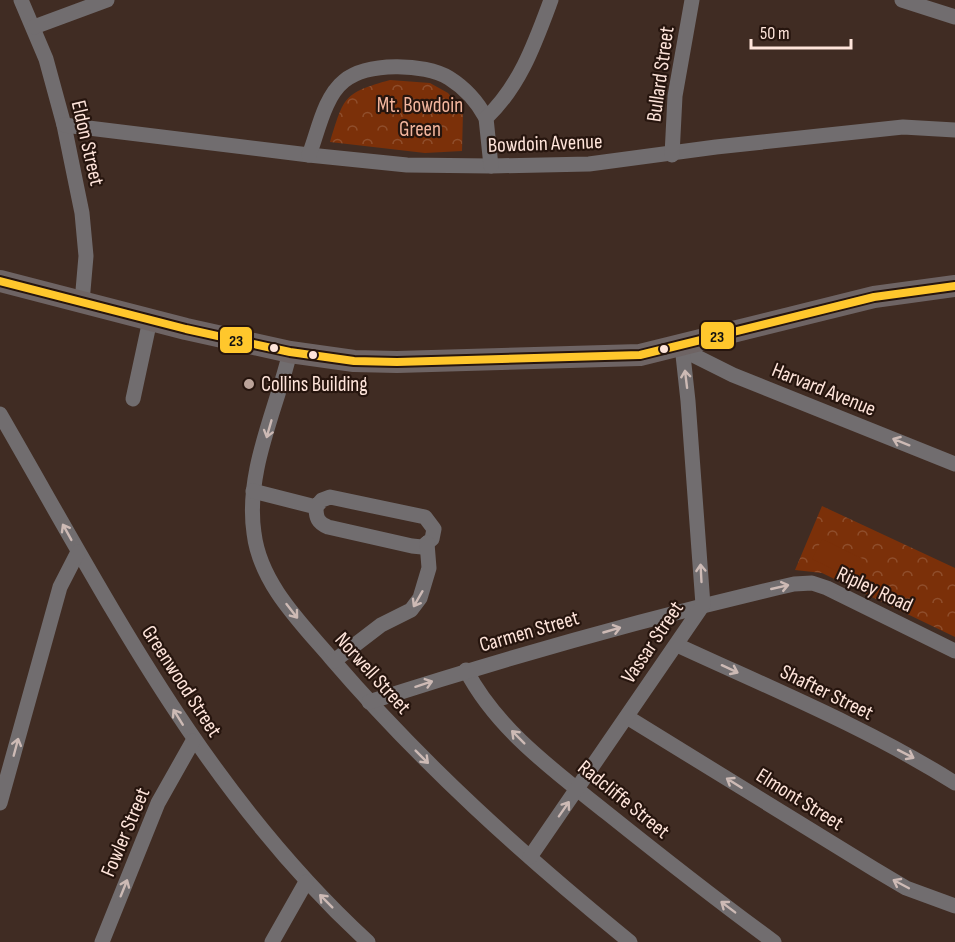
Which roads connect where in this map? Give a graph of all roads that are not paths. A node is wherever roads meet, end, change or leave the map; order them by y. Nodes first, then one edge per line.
1 (21, 0) edge
2 (106, 0) edge
3 (551, 0) edge
4 (692, 0) edge
5 (902, 0) edge
6 (955, 17) edge
7 (34, 27) junction
8 (486, 118) junction
9 (64, 125) junction
10 (955, 130) edge
11 (309, 155) junction
12 (672, 155) junction
13 (491, 166) junction
14 (3, 282) edge
15 (955, 286) edge
16 (82, 302) junction
17 (150, 320) junction
18 (682, 346) junction
19 (290, 352) junction
20 (133, 399) dead end
21 (0, 414) edge
22 (955, 465) edge
23 (253, 491) junction
24 (316, 507) junction
25 (427, 543) junction
26 (78, 552) junction
27 (703, 605) junction
28 (677, 645) junction
29 (955, 651) edge
30 (334, 661) junction
31 (466, 670) junction
32 (369, 702) junction
33 (627, 717) junction
34 (193, 741) junction
35 (955, 783) edge
36 (578, 789) junction
37 (0, 803) edge
38 (530, 857) junction
39 (306, 882) junction
40 (955, 906) edge
41 (102, 942) edge
42 (272, 942) edge
43 (368, 942) edge
44 (630, 942) edge
45 (774, 942) edge

1 - 7 street, Eldon Street
2 - 7 street
3 - 8 street
4 - 12 street, Bullard Street
5 - 6 street
7 - 9 street, Eldon Street
8 - 11 street
8 - 13 street
9 - 11 street, Bowdoin Avenue
9 - 16 street, Eldon Street
10 - 12 street, Bowdoin Avenue
11 - 13 street, Bowdoin Avenue
12 - 13 street, Bowdoin Avenue
14 - 16 main road
15 - 18 main road
16 - 17 main road
17 - 19 main road
17 - 20 street
18 - 19 main road
22 -> 18 street, Harvard Avenue
27 -> 18 street, Vassar Street
19 -> 23 street, Norwell Street
26 -> 21 street, Greenwood Street
23 - 24 street
23 -> 30 street, Norwell Street
24 - 25 street
24 - 25 street
25 -> 30 street
34 -> 26 street, Greenwood Street
37 -> 26 street
27 - 28 street, Vassar Street
27 -> 29 street, Ripley Road
31 -> 27 street, Carmen Street
28 - 33 street, Vassar Street
28 -> 35 street, Shafter Street
30 - 32 street, Norwell Street
32 -> 31 street, Carmen Street
36 -> 31 street, Radcliffe Street
32 -> 38 street, Norwell Street
33 - 36 street, Vassar Street
40 -> 33 street, Elmont Street
34 - 39 street, Greenwood Street
41 -> 34 street, Fowler Street
38 -> 36 street, Vassar Street
45 -> 36 street, Radcliffe Street
38 - 44 street, Norwell Street
39 - 42 street
43 -> 39 street, Greenwood Street

